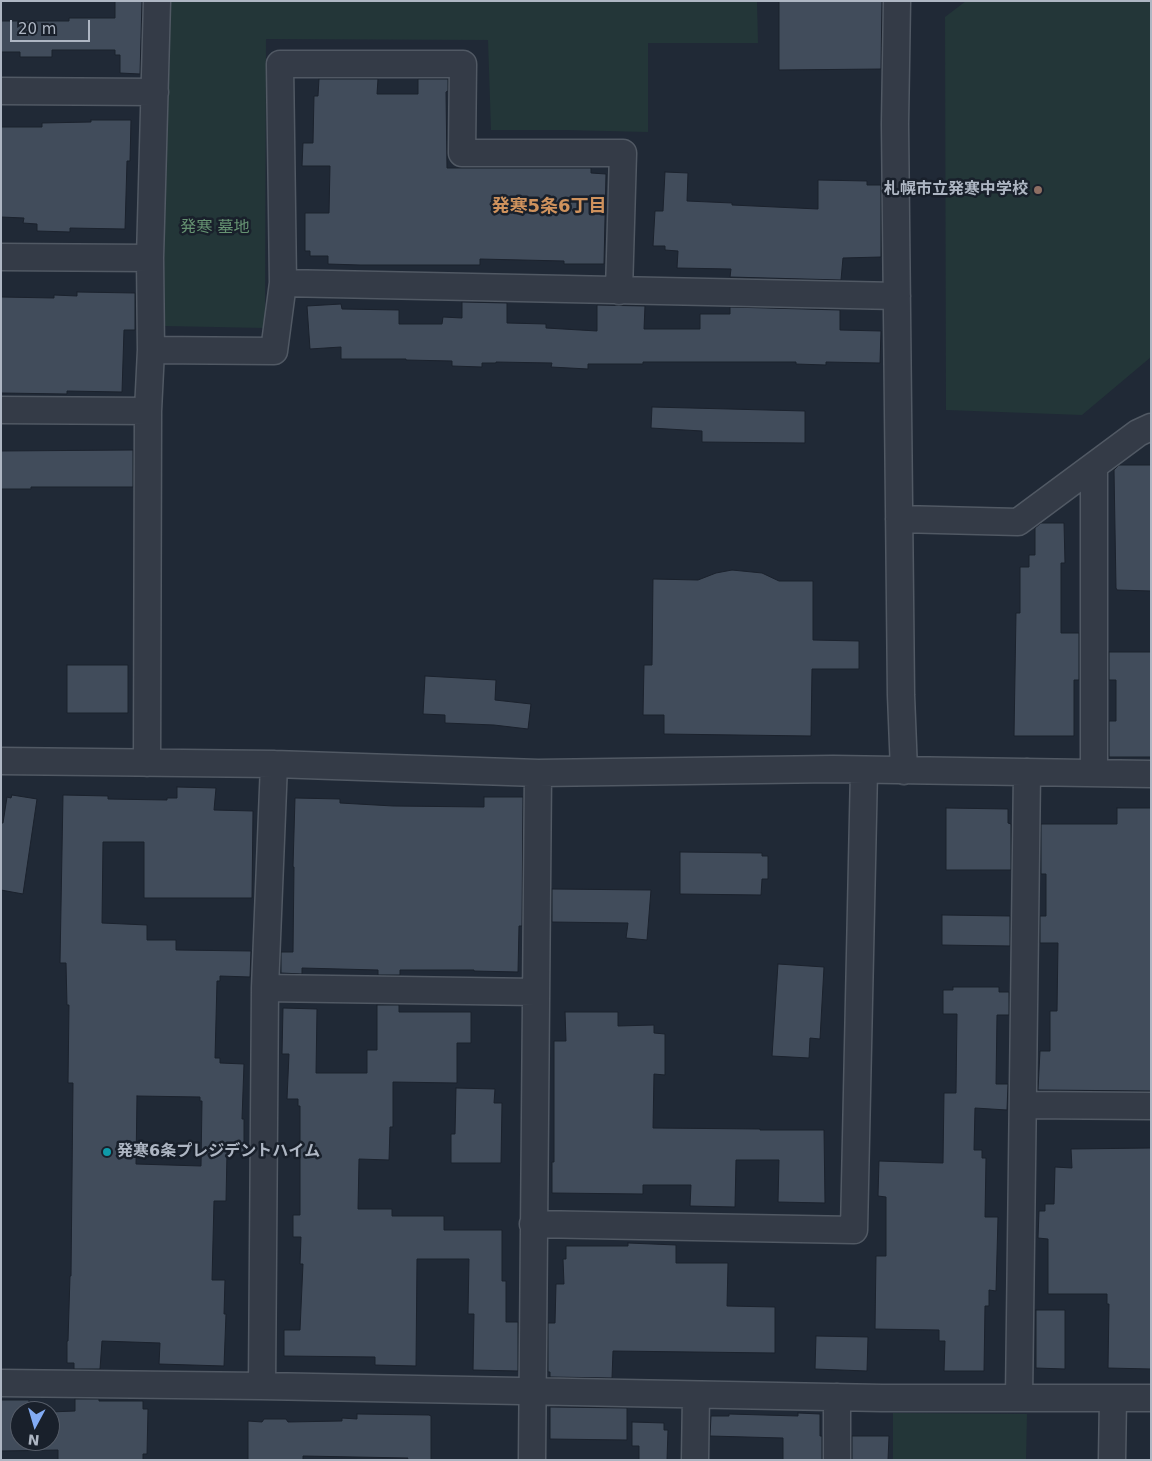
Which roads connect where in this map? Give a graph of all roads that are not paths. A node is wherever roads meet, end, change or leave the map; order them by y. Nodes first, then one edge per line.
1 (157, 1) edge
2 (897, 1) edge
3 (1, 91) edge
4 (154, 92) junction
5 (1, 257) edge
6 (150, 258) junction
7 (283, 283) junction
8 (619, 291) junction
9 (897, 296) junction
10 (151, 350) junction
11 (1, 410) edge
12 (148, 411) junction
13 (1151, 427) edge
14 (1094, 466) junction
15 (899, 519) junction
16 (1, 761) edge
17 (147, 763) junction
18 (274, 764) junction
19 (864, 770) junction
20 (904, 771) junction
21 (538, 772) junction
22 (1027, 772) junction
23 (1094, 773) junction
24 (1151, 774) edge
25 (266, 988) junction
26 (536, 992) junction
27 (1023, 1105) junction
28 (1151, 1106) edge
29 (534, 1224) junction
30 (1, 1383) edge
31 (262, 1386) junction
32 (532, 1391) junction
33 (696, 1395) junction
34 (837, 1397) junction
35 (1019, 1398) junction
36 (1113, 1398) junction
37 (1151, 1398) edge
38 (532, 1460) edge
39 (695, 1460) edge
40 (837, 1460) edge
41 (1112, 1460) edge

1 - 4 street
2 - 9 street
3 - 4 street
4 - 6 street
5 - 6 street
6 - 10 street
7 - 8 street
7 - 8 street
7 - 10 street
8 - 9 street
9 - 15 street
10 - 12 street
11 - 12 street
12 - 17 street
13 - 14 street
14 - 15 street
14 - 23 street
15 - 20 street
16 - 17 street
17 - 18 street
18 - 21 street
18 - 25 street
19 - 20 street
19 - 21 street
19 - 29 street
20 - 22 street
21 - 26 street
22 - 23 street
22 - 27 street
23 - 24 street
25 - 26 street
25 - 31 street
26 - 29 street
27 - 28 street
27 - 35 street
29 - 32 street
30 - 31 street
31 - 32 street
32 - 33 street
32 - 38 street
33 - 34 street
33 - 39 street
34 - 35 street
34 - 40 street
35 - 36 street
36 - 37 street
36 - 41 street

